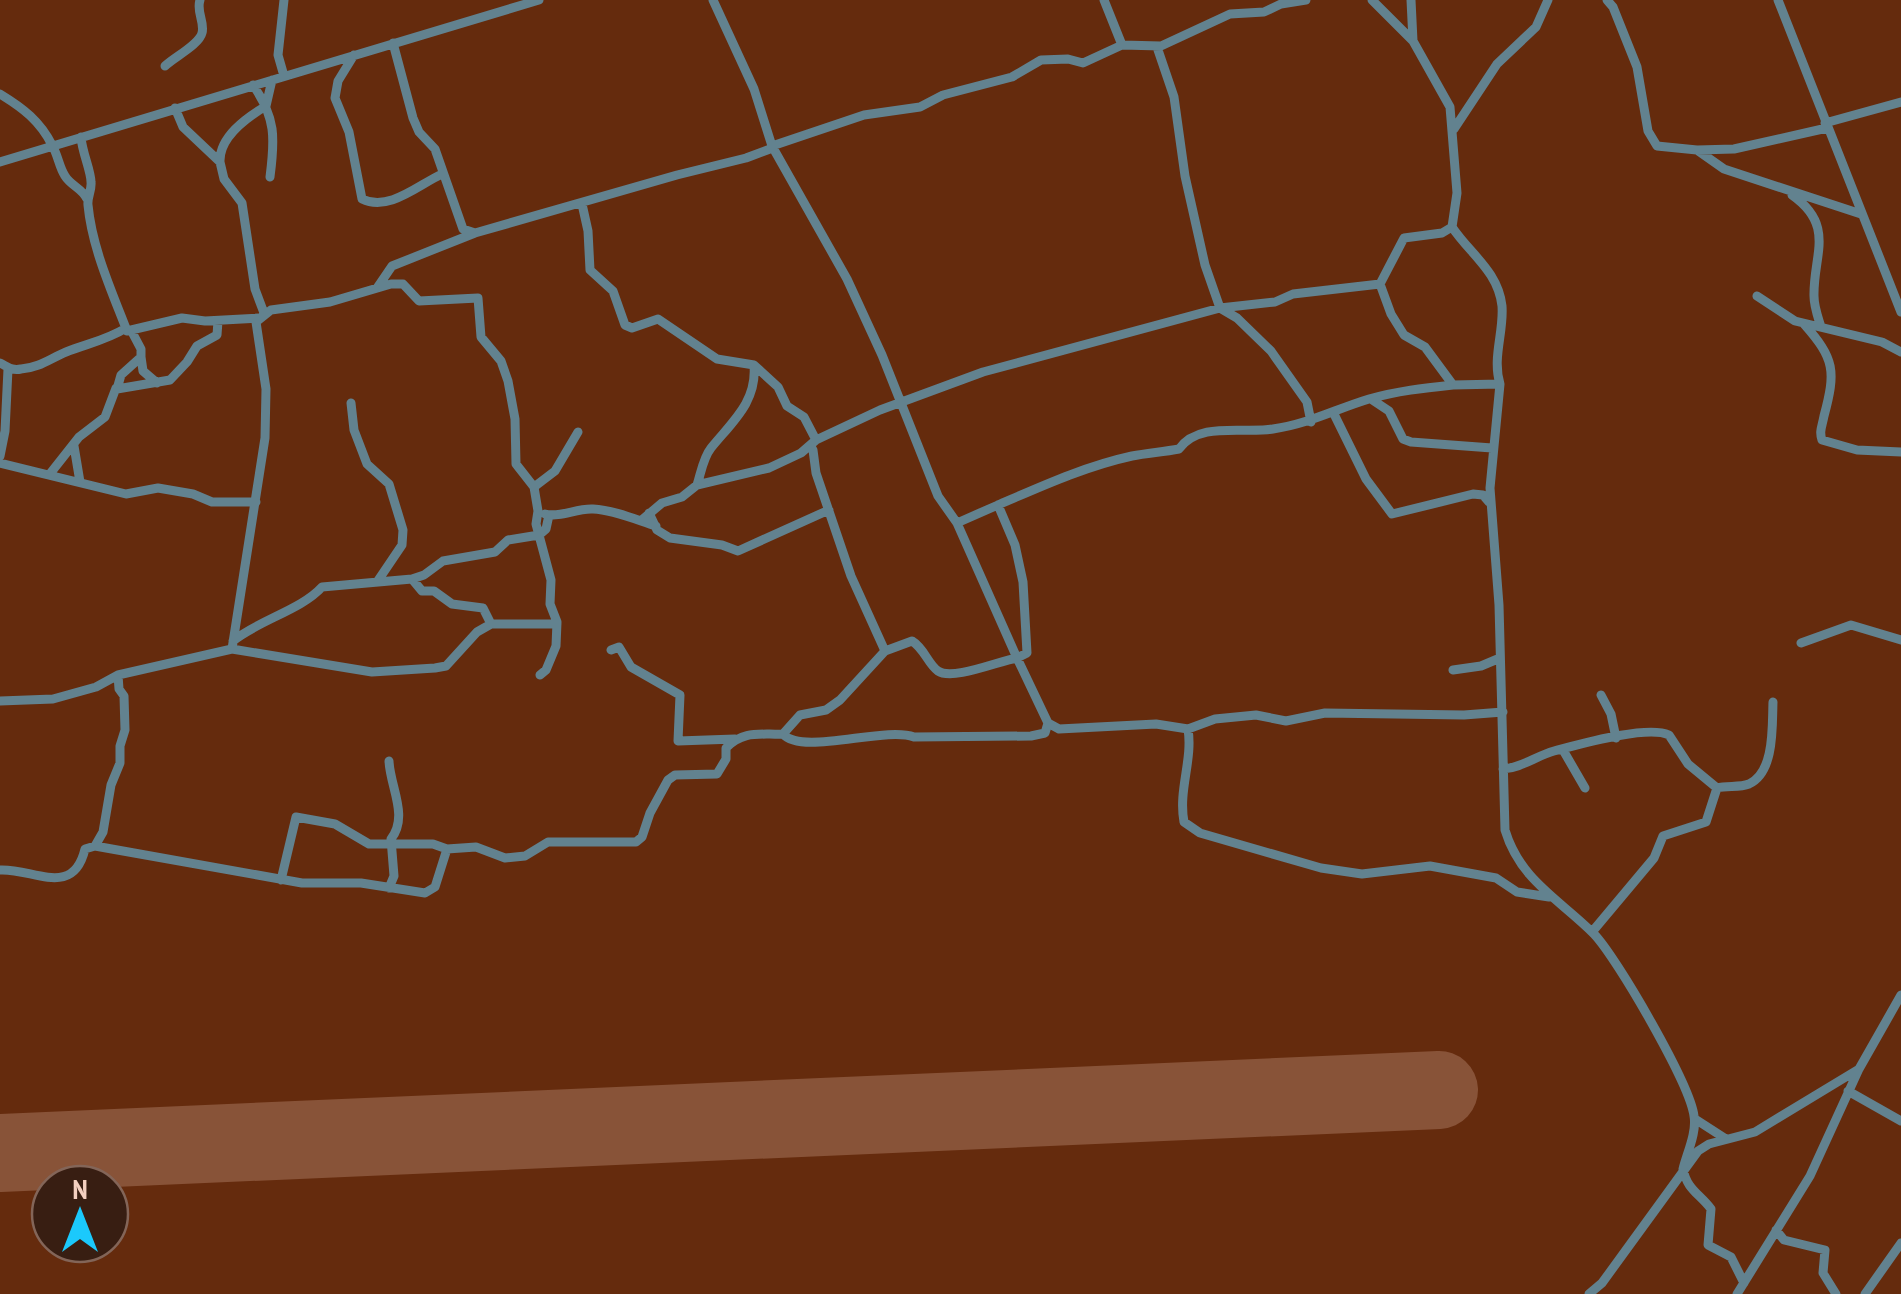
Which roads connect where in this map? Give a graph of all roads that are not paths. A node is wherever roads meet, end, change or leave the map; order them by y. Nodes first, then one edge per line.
1 (200, 0) edge
2 (284, 0) edge
3 (538, 0) edge
4 (714, 0) edge
5 (1104, 0) edge
6 (1306, 0) edge
7 (1372, 0) edge
8 (1411, 0) edge
9 (1548, 0) edge
10 (1606, 0) edge
11 (1778, 0) edge
12 (1413, 41) junction
13 (393, 43) junction
14 (1122, 45) junction
15 (1157, 47) junction
16 (354, 55) junction
17 (164, 66) dead end
18 (284, 76) junction
19 (272, 80) junction
20 (253, 85) junction
21 (0, 94) edge
22 (1901, 102) edge
23 (266, 106) junction
24 (176, 108) junction
25 (1826, 126) junction
26 (1452, 132) junction
27 (80, 137) junction
28 (53, 146) junction
29 (772, 146) junction
30 (1697, 150) junction
31 (0, 162) edge
32 (220, 162) junction
33 (442, 174) junction
34 (270, 177) dead end
35 (1777, 186) junction
36 (87, 199) junction
37 (582, 204) junction
38 (1861, 214) junction
39 (1452, 227) junction
40 (475, 234) junction
41 (1380, 284) junction
42 (377, 288) junction
43 (1756, 296) dead end
44 (1220, 308) junction
45 (1901, 312) edge
46 (262, 315) junction
47 (218, 321) junction
48 (1804, 324) junction
49 (1821, 327) junction
50 (129, 330) junction
51 (1901, 352) edge
52 (142, 357) junction
53 (4, 366) edge
54 (754, 366) junction
55 (157, 384) junction
56 (1500, 384) junction
57 (1453, 385) junction
58 (116, 388) junction
59 (1372, 399) junction
60 (900, 402) junction
61 (350, 403) dead end
62 (1334, 414) junction
63 (1314, 418) junction
64 (3, 431) edge
65 (578, 432) dead end
66 (813, 443) junction
67 (74, 446) junction
68 (1492, 448) junction
69 (1901, 452) edge
70 (0, 460) edge
71 (49, 475) junction
72 (80, 482) junction
73 (697, 485) junction
74 (534, 487) junction
75 (256, 502) junction
76 (1490, 504) junction
77 (998, 505) junction
78 (830, 510) junction
79 (538, 511) junction
80 (549, 515) junction
81 (646, 516) junction
82 (957, 523) junction
83 (539, 535) junction
84 (412, 579) junction
85 (376, 582) junction
86 (552, 620) junction
87 (491, 624) junction
88 (1901, 640) edge
89 (1801, 643) dead end
90 (233, 645) junction
91 (611, 650) dead end
92 (885, 651) junction
93 (1017, 658) junction
94 (1500, 658) junction
95 (1452, 670) dead end
96 (118, 675) junction
97 (540, 675) dead end
98 (96, 687) junction
99 (119, 689) junction
100 (1601, 695) dead end
101 (0, 701) edge
102 (1772, 702) dead end
103 (1503, 712) junction
104 (1047, 728) junction
105 (1188, 728) junction
106 (783, 734) junction
107 (1616, 738) junction
108 (735, 739) junction
109 (1563, 750) junction
110 (389, 761) dead end
111 (1502, 768) junction
112 (1585, 788) dead end
113 (1717, 788) junction
114 (95, 846) junction
115 (392, 846) junction
116 (448, 849) junction
117 (0, 870) edge
118 (281, 880) junction
119 (388, 888) junction
120 (1549, 897) junction
121 (1592, 932) junction
122 (1901, 995) edge
123 (1858, 1069) junction
124 (1848, 1091) junction
125 (1695, 1119) junction
126 (1901, 1121) edge
127 (1726, 1139) junction
128 (1683, 1169) junction
129 (1776, 1230) junction
130 (1901, 1244) edge
131 (1746, 1279) junction
132 (1589, 1294) edge
133 (1737, 1294) edge
134 (1836, 1294) edge
135 (1866, 1294) edge

1 - 17 street
2 - 18 street
3 - 13 street
4 - 29 street
5 - 14 street
6 - 15 street
7 - 12 street
8 - 12 street
9 - 26 street
10 - 30 street
11 - 25 street
12 - 26 street
13 - 16 street
13 - 33 street
14 - 15 street
14 - 29 street
15 - 44 street
16 - 18 street
16 - 33 street
18 - 19 street
19 - 20 street
19 - 23 street
20 - 23 street
20 - 24 street
21 - 28 street
22 - 25 street
23 - 32 street
23 - 34 street
24 - 27 street
24 - 32 street
25 - 30 street
25 - 38 street
26 - 39 street
27 - 28 street
27 - 36 street
28 - 31 street
28 - 36 street
29 - 37 street
29 - 60 street
30 - 35 street
32 - 46 street
33 - 40 street
35 - 38 street
35 - 49 street
36 - 50 street
37 - 40 street
37 - 54 street
38 - 45 street
39 - 41 street
39 - 56 street
40 - 42 street
41 - 44 street
41 - 57 street
42 - 46 street
42 - 74 street
43 - 48 street
44 - 60 street
44 - 63 street
46 - 47 street
46 - 75 street
47 - 50 street
47 - 55 street
48 - 49 street
48 - 69 street
49 - 51 street
50 - 52 street
50 - 53 street
52 - 55 street
52 - 58 street
53 - 64 street
54 - 66 street
54 - 73 street
55 - 58 street
56 - 57 street
56 - 68 street
57 - 59 street
58 - 67 street
59 - 62 street
59 - 68 street
60 - 66 street
60 - 82 street
61 - 85 street
62 - 63 street
62 - 76 street
63 - 77 street
64 - 70 street
65 - 74 street
66 - 73 street
66 - 78 street
67 - 71 street
67 - 72 street
68 - 76 street
70 - 71 street
71 - 72 street
72 - 75 street
73 - 81 street
74 - 79 street
75 - 90 street
76 - 94 street
77 - 82 street
77 - 93 street
78 - 81 street
78 - 92 street
79 - 80 street
79 - 83 street
80 - 81 street
80 - 83 street
82 - 93 street
83 - 84 street
83 - 86 street
84 - 85 street
84 - 87 street
85 - 90 street
86 - 87 street
86 - 97 street
87 - 90 street
88 - 89 street
90 - 96 street
91 - 108 street
92 - 93 street
92 - 106 street
93 - 104 street
94 - 95 street
94 - 103 street
96 - 98 street
96 - 99 street
98 - 99 street
98 - 101 street
99 - 114 street
100 - 107 street
102 - 113 street
103 - 105 street
103 - 111 street
104 - 105 street
104 - 106 street
105 - 120 street
106 - 108 street
107 - 109 street
107 - 113 street
108 - 116 street
109 - 111 street
109 - 112 street
110 - 115 street
111 - 120 street
113 - 121 street
114 - 117 street
114 - 118 street
115 - 116 street
115 - 118 street
115 - 119 street
116 - 119 street
118 - 119 street
120 - 121 street
121 - 125 street
122 - 123 street
123 - 124 street
123 - 127 street
124 - 126 street
124 - 129 street
125 - 127 street
125 - 128 street
127 - 128 street
128 - 131 street
128 - 132 street
129 - 131 street
129 - 134 street
130 - 135 street
131 - 133 street

